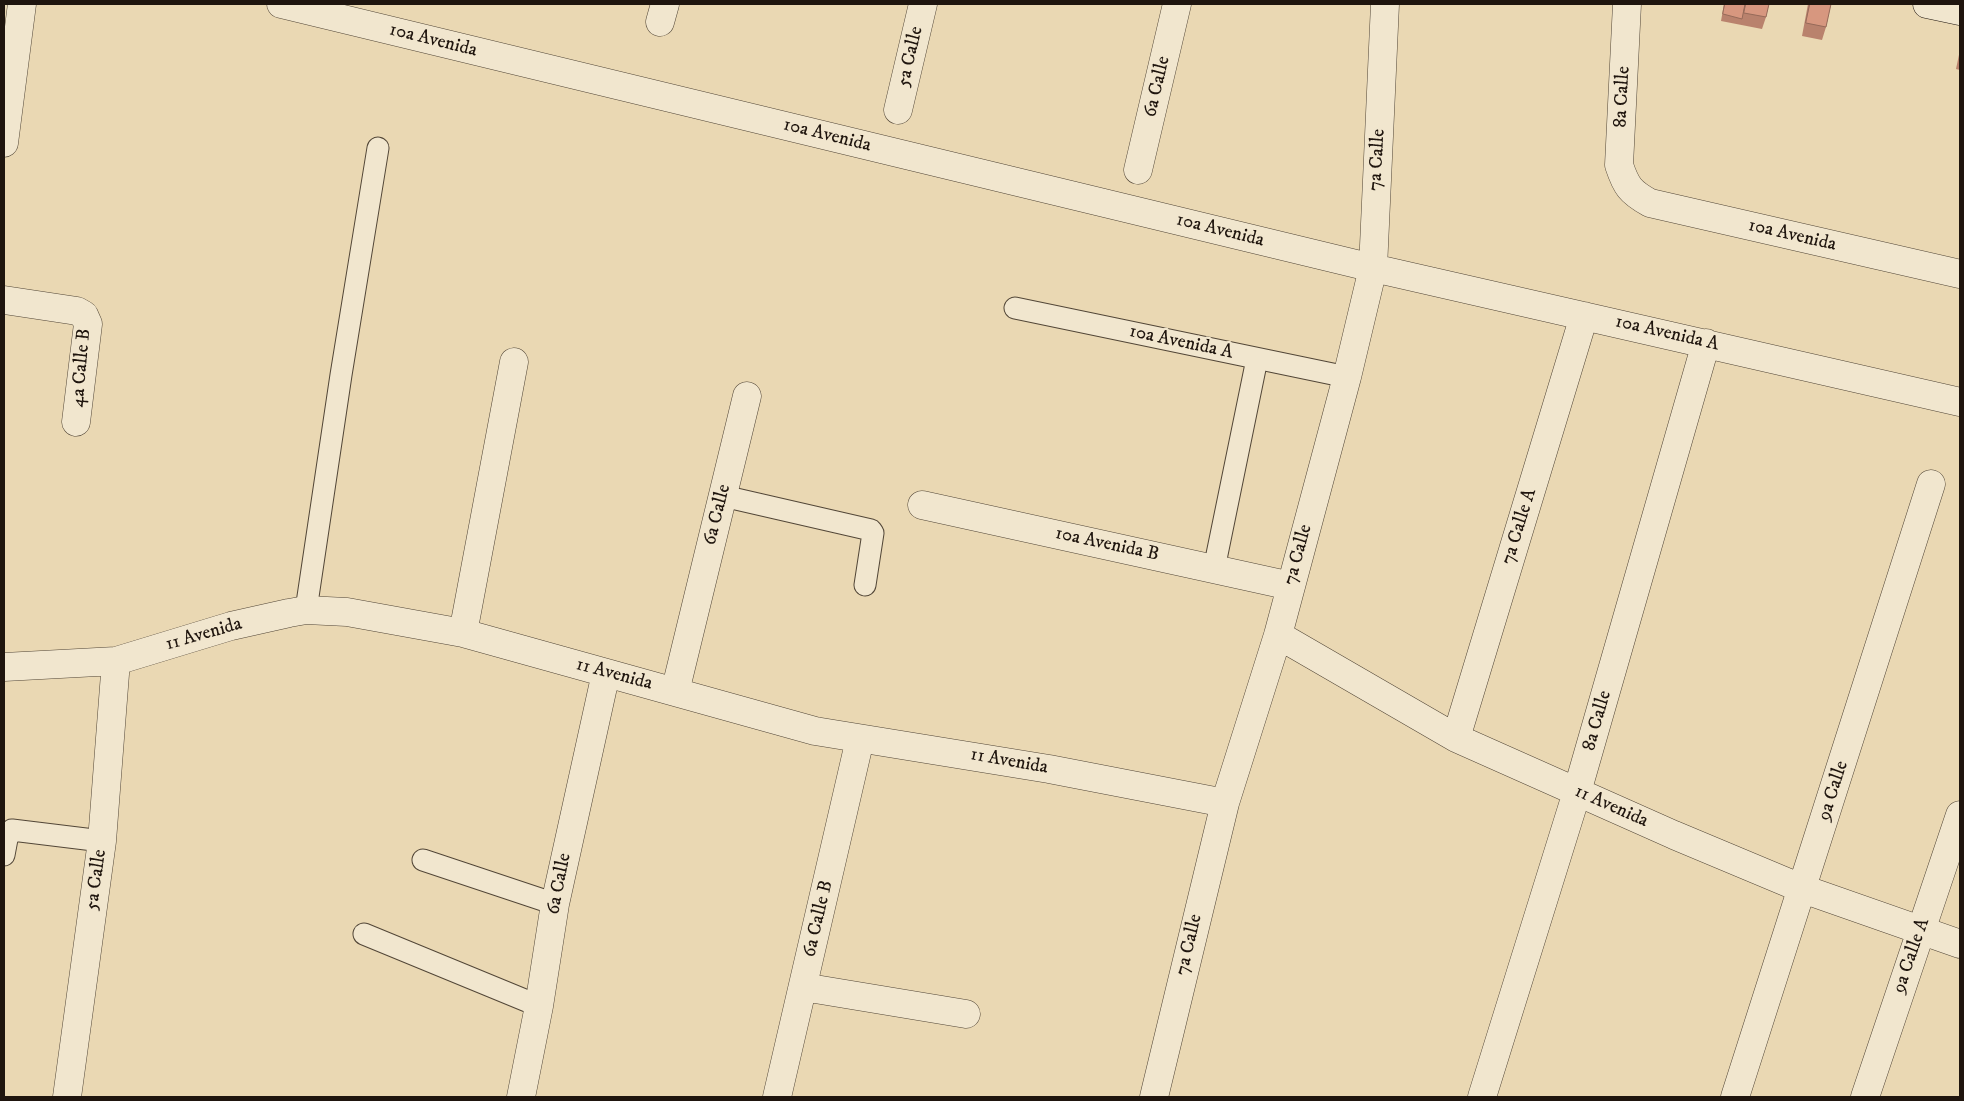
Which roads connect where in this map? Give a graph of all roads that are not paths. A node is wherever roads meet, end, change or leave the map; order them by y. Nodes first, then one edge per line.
1 (22, 4) edge
2 (281, 4) edge
3 (923, 4) edge
4 (1177, 4) edge
5 (1385, 4) edge
6 (1627, 4) edge
7 (1927, 4) edge
8 (1960, 11) edge
9 (898, 110) dead end
10 (4, 143) edge
11 (378, 148) dead end
12 (1138, 170) dead end
13 (1628, 188) joint
14 (1373, 268) junction
15 (1959, 269) edge
16 (4, 300) edge
17 (1015, 308) dead end
18 (1584, 316) junction
19 (1706, 343) junction
20 (1257, 359) junction
21 (514, 362) dead end
22 (1347, 378) junction
23 (747, 396) dead end
24 (1960, 402) edge
25 (76, 422) dead end
26 (1931, 484) dead end
27 (723, 496) junction
28 (922, 505) dead end
29 (1214, 569) junction
30 (865, 585) dead end
31 (1291, 586) junction
32 (306, 610) junction
33 (463, 634) junction
34 (1278, 635) junction
35 (116, 661) junction
36 (4, 667) edge
37 (606, 673) junction
38 (675, 692) junction
39 (1456, 738) junction
40 (860, 740) junction
41 (1578, 792) junction
42 (1224, 803) junction
43 (1960, 815) edge
44 (102, 841) junction
45 (4, 855) edge
46 (423, 860) dead end
47 (1803, 889) junction
48 (555, 904) junction
49 (1920, 929) junction
50 (364, 934) dead end
51 (1960, 944) edge
52 (804, 987) junction
53 (540, 1006) junction
54 (966, 1014) dead end
55 (67, 1097) edge
56 (521, 1097) edge
57 (776, 1097) edge
58 (1154, 1097) edge
59 (1482, 1097) edge
60 (1735, 1097) edge
61 (1865, 1097) edge

1 - 10 street
2 - 14 street, 10a Avenida
3 - 9 street, 5a Calle
4 - 12 street, 6a Calle
5 - 14 street, 7a Calle
6 - 13 street, 8a Calle
7 - 8 street
11 - 32 lane
13 - 15 street, 10a Avenida
14 - 18 street, 10a Avenida A
14 - 22 street, 7a Calle
16 - 25 street, 4a Calle B
17 - 20 lane, 10a Avenida A
18 - 19 street, 10a Avenida A
18 - 39 street, 7a Calle A
19 - 24 street, 10a Avenida A
19 - 41 street, 8a Calle
20 - 22 lane, 10a Avenida A
20 - 29 lane
21 - 33 street
22 - 31 street, 7a Calle
23 - 27 street, 6a Calle
26 - 47 street, 9a Calle
27 - 30 lane
27 - 38 street, 6a Calle
28 - 29 street, 10a Avenida B
29 - 31 street, 10a Avenida B
31 - 34 street, 7a Calle
32 - 33 street, 11 Avenida
32 - 35 street, 11 Avenida
33 - 37 street, 11 Avenida
34 - 39 street, 11 Avenida
34 - 42 street, 7a Calle
35 - 36 street, 11 Avenida
35 - 44 street, 5a Calle
37 - 38 street, 11 Avenida
37 - 48 street, 6a Calle
38 - 40 street, 11 Avenida
39 - 41 street, 11 Avenida
40 - 42 street, 11 Avenida
40 - 52 street, 6a Calle B
41 - 47 street, 11 Avenida
41 - 59 street, 8a Calle
42 - 58 street, 7a Calle
43 - 49 street, 9a Calle A
44 - 45 lane
44 - 55 street, 5a Calle
46 - 48 lane
47 - 49 street, 11 Avenida
47 - 60 street, 9a Calle
48 - 53 street, 6a Calle
49 - 51 street, 11 Avenida
49 - 61 street, 9a Calle A
50 - 53 lane
52 - 54 street
52 - 57 street, 6a Calle B
53 - 56 street, 6a Calle

